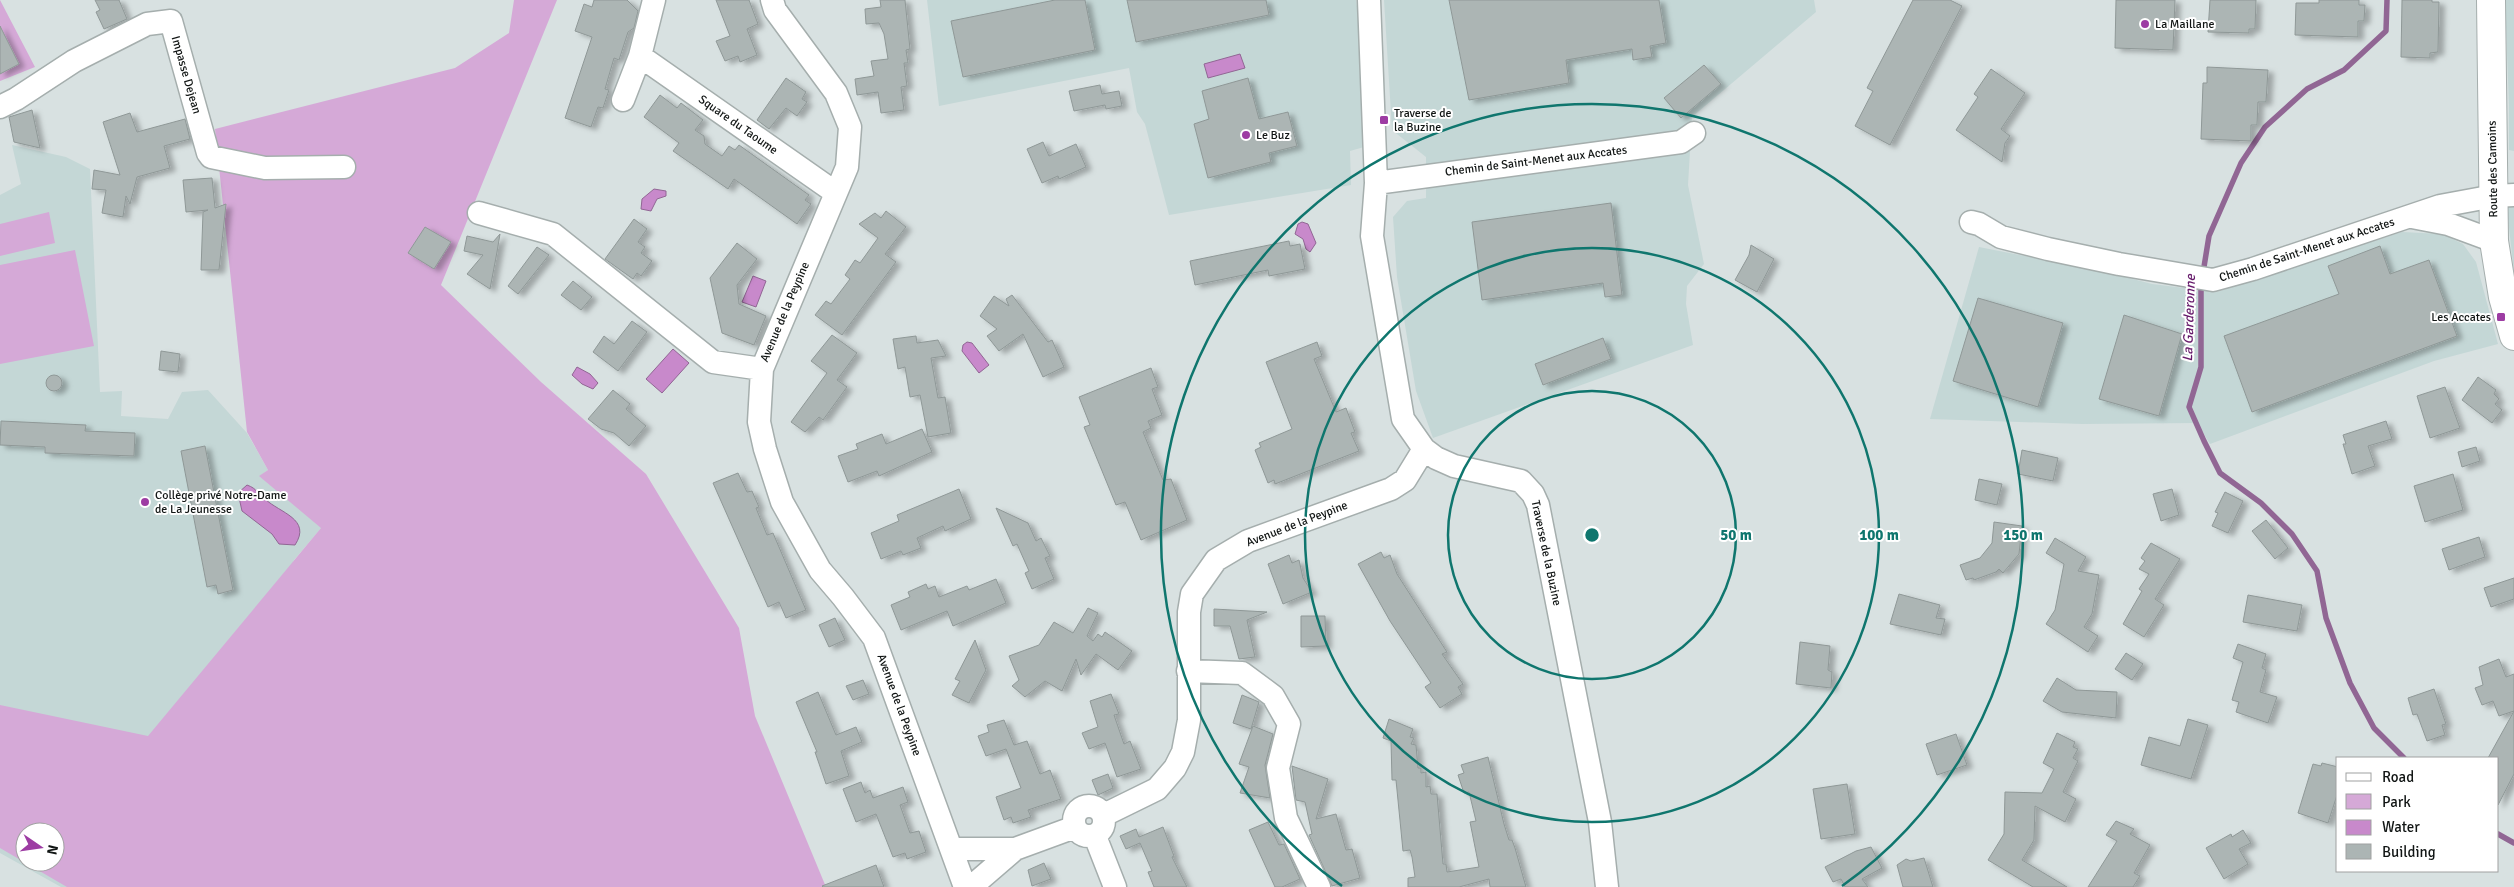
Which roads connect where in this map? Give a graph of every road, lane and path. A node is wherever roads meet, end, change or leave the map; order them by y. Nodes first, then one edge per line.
1 (654, 0) edge
2 (772, 0) edge
3 (1369, 0) edge
4 (2490, 0) edge
5 (640, 56) junction
6 (624, 100) dead end
7 (0, 106) edge
8 (1694, 133) dead end
9 (344, 167) dead end
10 (1376, 183) junction
11 (836, 193) junction
12 (2504, 195) edge
13 (479, 213) dead end
14 (2411, 217) junction
15 (1971, 222) dead end
16 (2494, 241) junction
17 (2514, 336) edge
18 (762, 369) junction
19 (1424, 449) junction
20 (1188, 671) junction
21 (1104, 816) junction
22 (1074, 827) junction
23 (1095, 836) junction
24 (1015, 849) junction
25 (962, 873) edge
26 (1115, 887) edge
27 (1319, 887) edge
28 (1607, 887) edge

1 - 5 street
2 - 11 street, Avenue de la Peypine
3 - 10 street, Traverse de la Buzine
4 - 12 main road, Route des Camoins
5 - 6 street
5 - 11 street, Square du Taoume
7 - 9 street, Impasse Dejean
8 - 10 street, Chemin de Saint-Menet aux Accates
10 - 19 street, Traverse de la Buzine
11 - 18 street, Avenue de la Peypine
12 - 14 street, Chemin de Saint-Menet aux Accates
12 - 16 main road, Route des Camoins
13 - 18 street
14 - 15 street, Chemin de Saint-Menet aux Accates
14 - 16 street, Chemin de Saint-Menet aux Accates
16 - 17 main road, Route des Camoins
18 - 25 street, Avenue de la Peypine
19 - 20 street, Avenue de la Peypine
19 - 28 street, Traverse de la Buzine
20 - 21 street, Avenue de la Peypine
20 - 27 street
21 - 22 street
21 - 23 street
22 - 23 street
22 - 24 street
23 - 26 street
24 - 25 street
24 - 25 street

